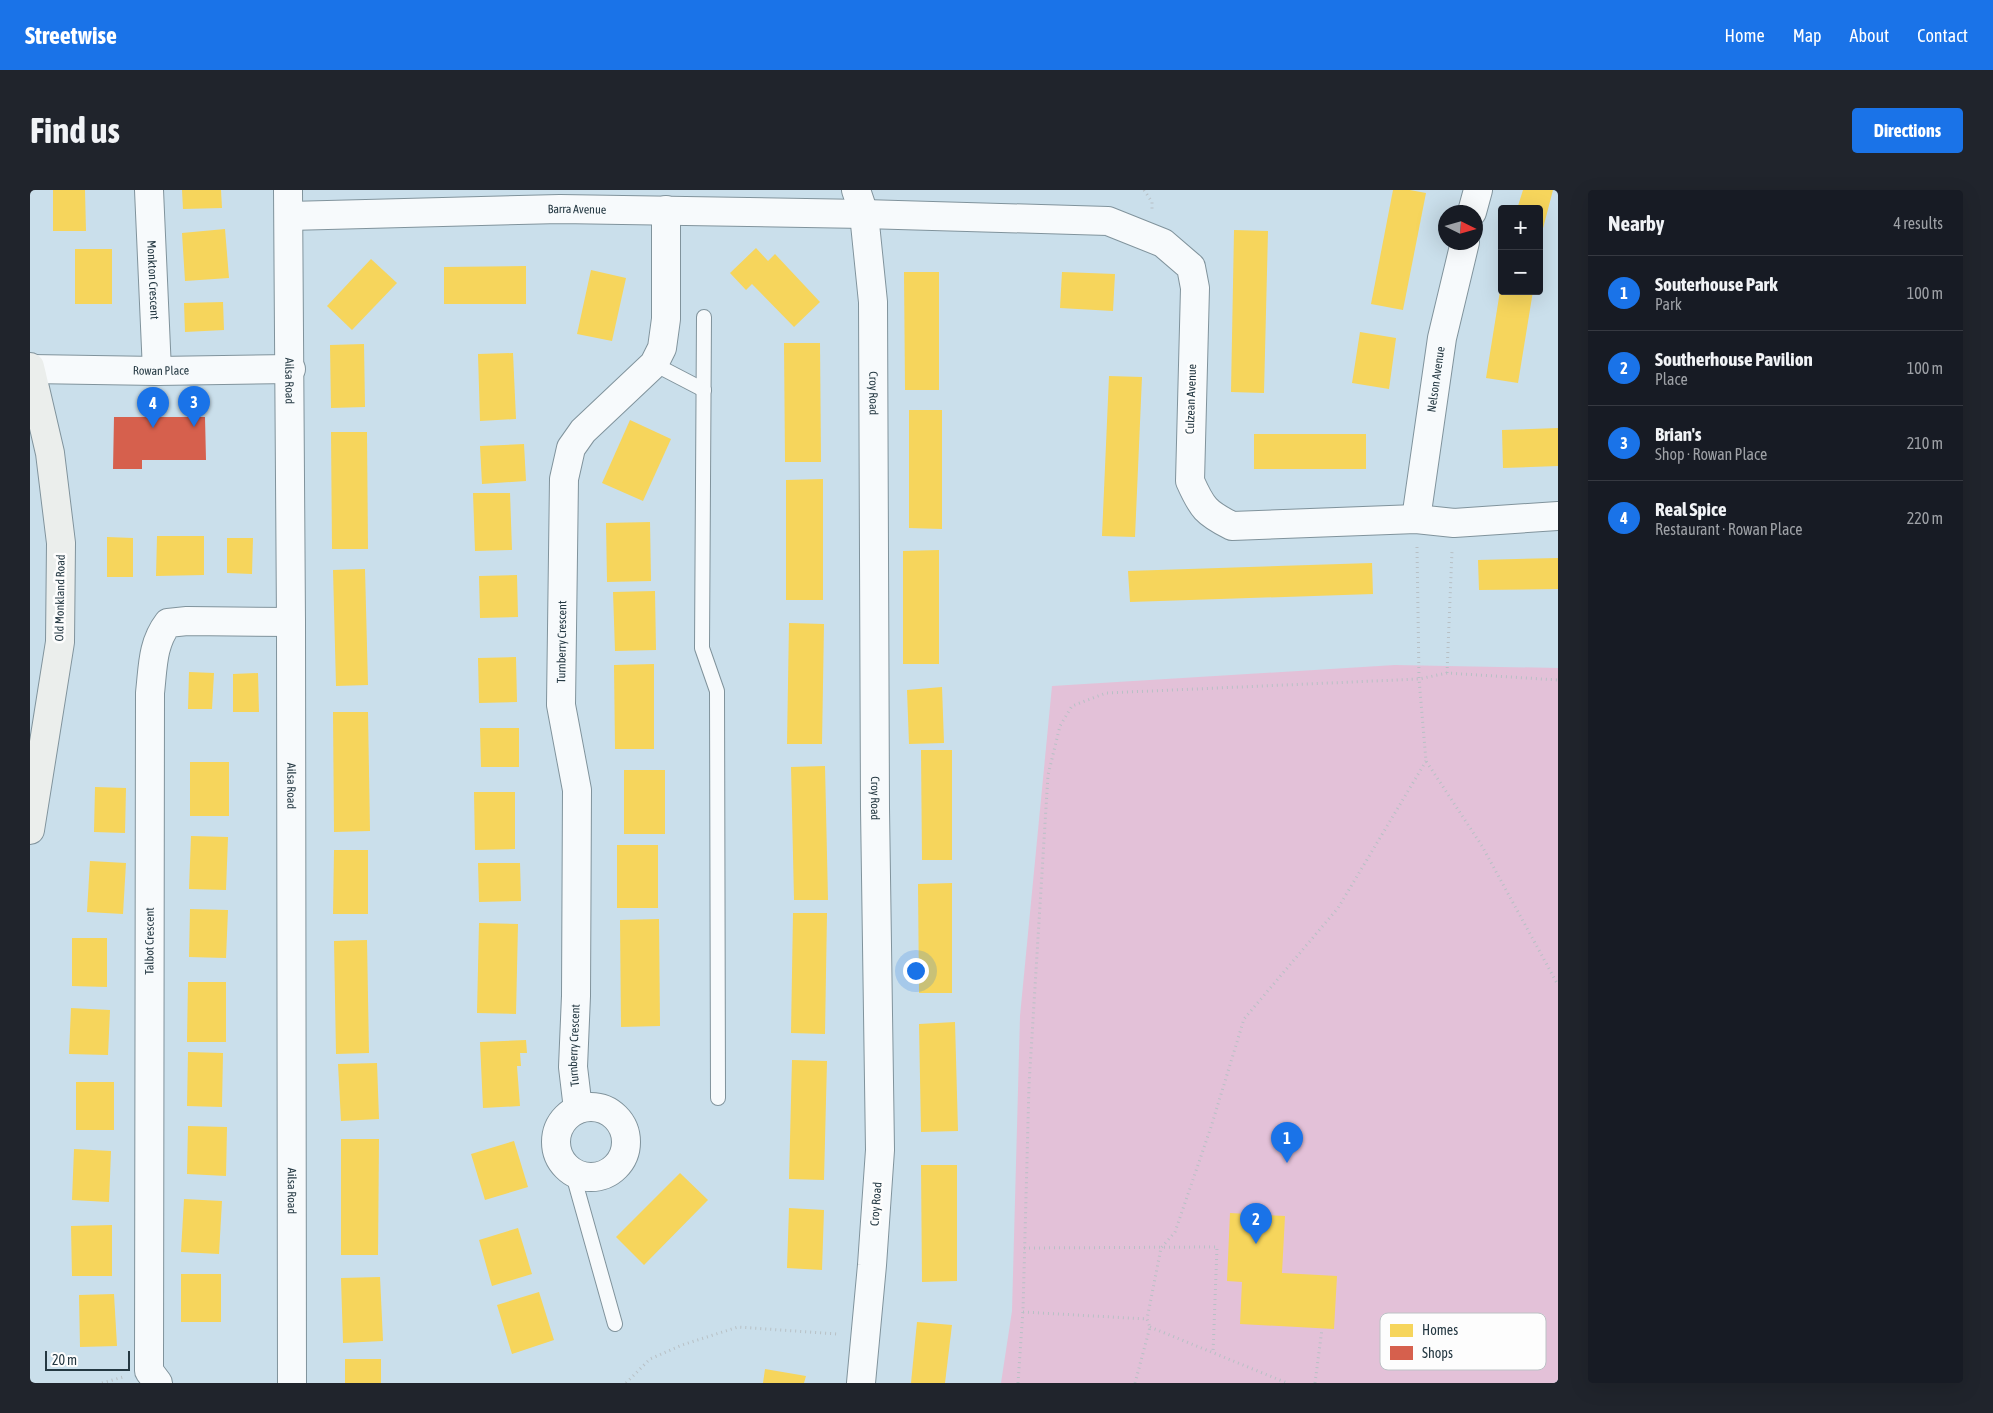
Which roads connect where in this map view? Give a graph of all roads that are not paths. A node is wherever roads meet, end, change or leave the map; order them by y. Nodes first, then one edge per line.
1 (149, 190) edge
2 (1478, 190) edge
3 (561, 200) edge
4 (860, 202) edge
5 (288, 203) edge
6 (1474, 205) edge
7 (666, 210) junction
8 (1463, 250) edge
9 (704, 317) dead end
10 (654, 364) junction
11 (30, 368) edge
12 (291, 369) junction
13 (157, 371) junction
14 (704, 390) junction
15 (1558, 516) edge
16 (1416, 519) junction
17 (291, 622) junction
18 (30, 830) edge
19 (718, 1098) dead end
20 (578, 1109) junction
21 (572, 1171) junction
22 (615, 1324) dead end
23 (158, 1383) edge
24 (292, 1383) edge
25 (861, 1383) edge

1 - 13 street, Monkton Crescent
2 - 6 street
3 - 5 street, Barra Avenue
3 - 7 street, Barra Avenue
4 - 7 street, Barra Avenue
4 - 16 street, Culzean Avenue
4 - 25 street, Croy Road
5 - 12 street, Ailsa Road
7 - 10 street, Turnberry Crescent
8 - 16 street, Nelson Avenue
9 - 14 lane
10 - 14 lane
10 - 20 street, Turnberry Crescent
11 - 13 street, Rowan Place
11 - 18 street, Old Monkland Road
12 - 13 street, Rowan Place
12 - 17 street, Ailsa Road
14 - 19 lane
15 - 16 street, Culzean Avenue
17 - 23 street, Talbot Crescent
17 - 24 street, Ailsa Road
20 - 21 street
20 - 21 street
21 - 22 lane

